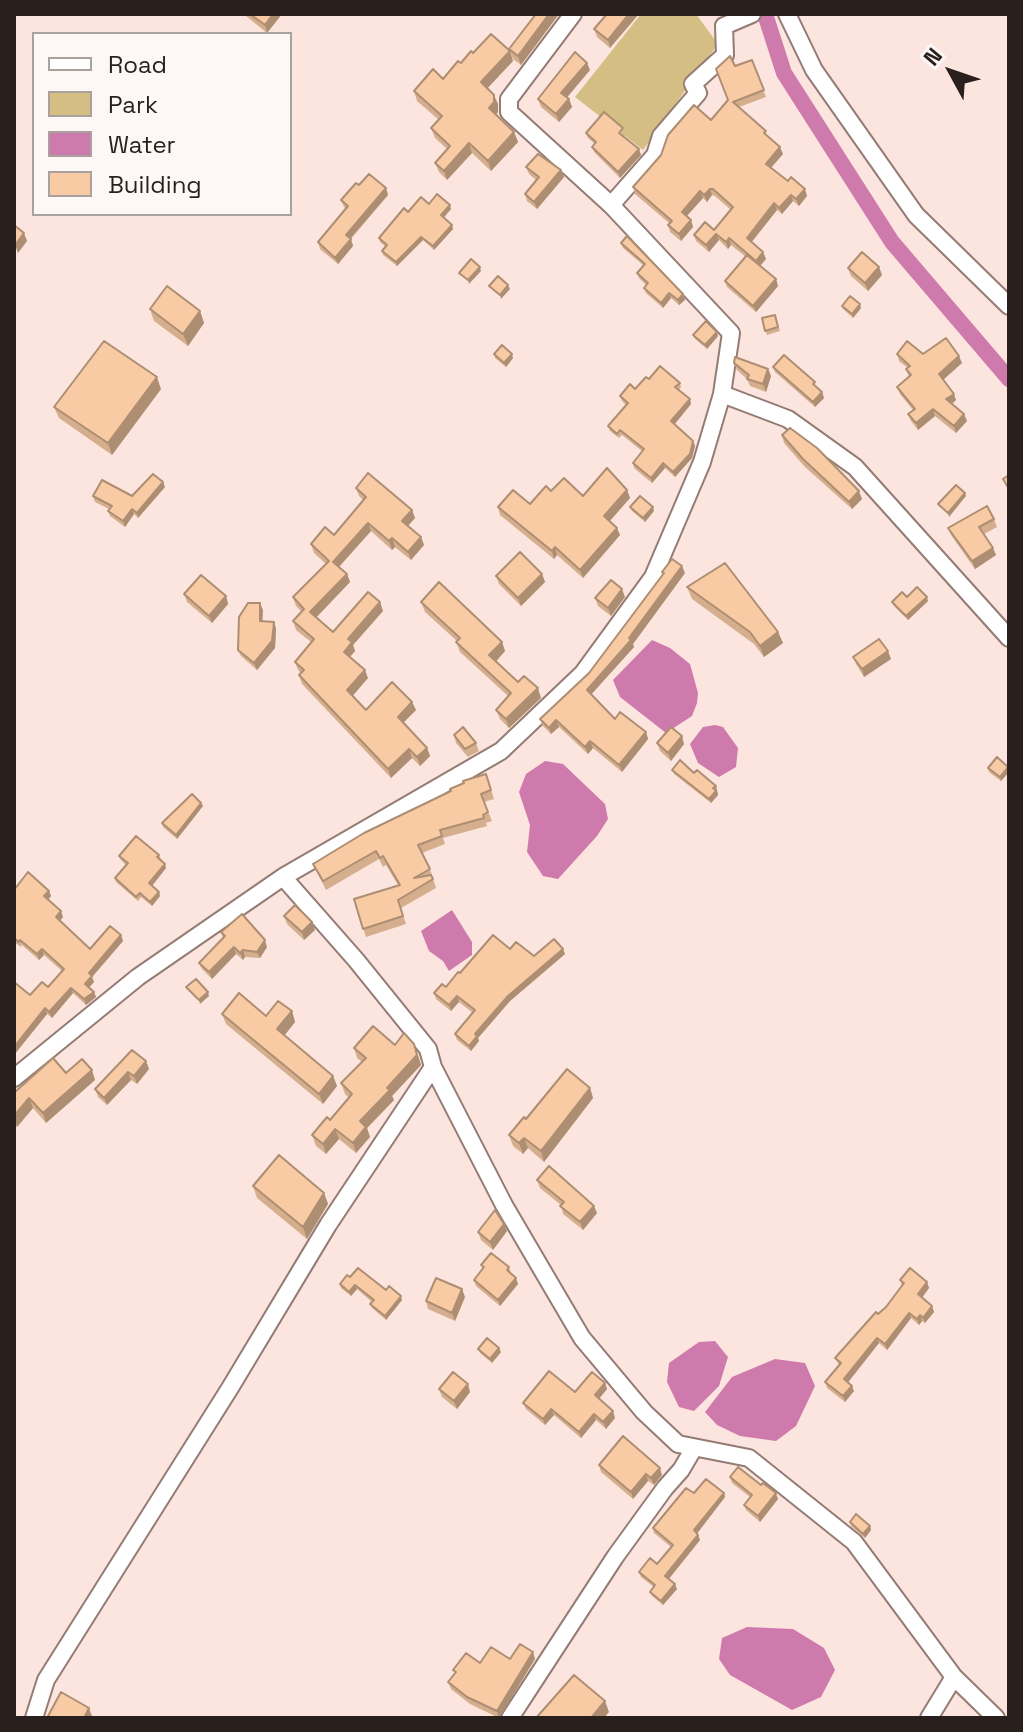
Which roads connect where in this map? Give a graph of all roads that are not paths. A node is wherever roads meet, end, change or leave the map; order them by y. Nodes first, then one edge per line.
1 (573, 14) edge
2 (752, 14) edge
3 (787, 14) edge
4 (611, 205) junction
5 (1009, 306) edge
6 (722, 394) junction
7 (1009, 638) edge
8 (283, 877) junction
9 (433, 1067) junction
10 (14, 1078) edge
11 (694, 1448) junction
12 (954, 1677) junction
13 (34, 1718) edge
14 (510, 1718) edge
15 (929, 1718) edge
16 (996, 1718) edge

1 - 4 street
2 - 4 street
3 - 5 street
4 - 6 street
6 - 7 street
6 - 8 street
8 - 9 street
8 - 10 street
9 - 11 street
9 - 13 street
11 - 12 street
11 - 14 street
12 - 15 street
12 - 16 street

